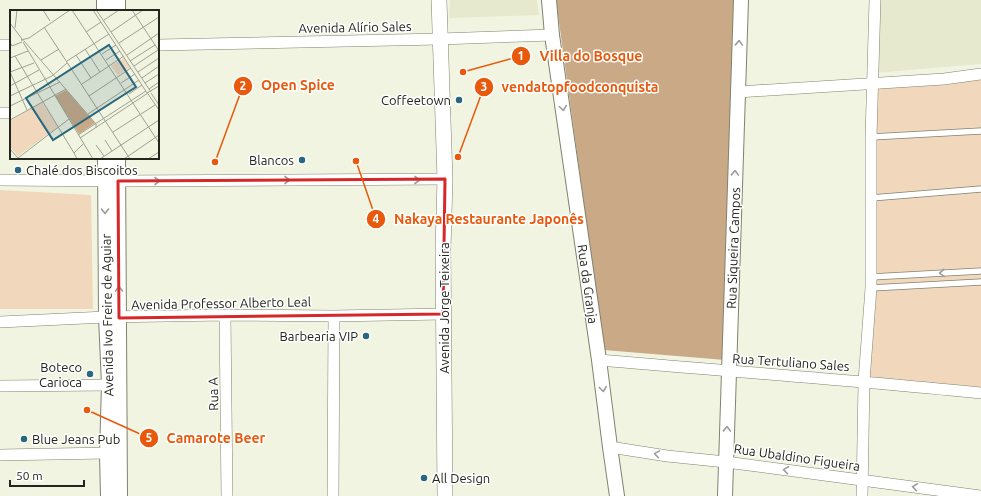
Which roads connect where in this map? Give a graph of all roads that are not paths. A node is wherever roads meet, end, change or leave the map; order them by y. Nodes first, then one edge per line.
1 (439, 0) edge
2 (549, 0) edge
3 (741, 0) edge
4 (875, 0) edge
5 (552, 35) junction
6 (440, 39) junction
7 (159, 45) edge
8 (981, 74) edge
9 (873, 83) junction
10 (738, 92) junction
11 (981, 131) edge
12 (871, 137) junction
13 (105, 159) edge
14 (118, 159) edge
15 (444, 179) junction
16 (0, 180) edge
17 (112, 181) junction
18 (981, 188) edge
19 (871, 198) junction
20 (981, 271) edge
21 (871, 282) junction
22 (981, 282) edge
23 (443, 314) junction
24 (226, 315) junction
25 (334, 316) junction
26 (113, 317) junction
27 (0, 322) edge
28 (599, 360) junction
29 (728, 371) junction
30 (864, 381) junction
31 (109, 385) junction
32 (0, 386) edge
33 (981, 393) edge
34 (610, 447) junction
35 (107, 453) junction
36 (0, 456) edge
37 (726, 462) junction
38 (862, 480) junction
39 (108, 496) edge
40 (120, 496) edge
41 (227, 496) edge
42 (333, 496) edge
43 (445, 496) edge
44 (617, 496) edge
45 (725, 496) edge
46 (862, 496) edge
47 (981, 496) edge

1 - 6 main road, Avenida Jorge Teixeira
2 - 5 street, Rua da Granja
10 -> 3 street, Rua Siqueira Campos
4 - 9 street
5 - 6 street, Avenida Alírio Sales
5 -> 28 street, Rua da Granja
6 - 7 street, Avenida Alírio Sales
6 - 15 main road, Avenida Jorge Teixeira
8 - 9 street
9 - 10 street
9 - 12 street
29 -> 10 street, Rua Siqueira Campos
11 - 12 lane
12 - 19 street
13 - 17 street, Avenida Ivo Freire de Aguiar
14 - 17 street, Avenida Ivo Freire de Aguiar
17 -> 15 street
15 - 23 main road, Avenida Jorge Teixeira
16 - 17 street
17 - 26 street, Avenida Ivo Freire de Aguiar
18 - 19 lane
19 - 21 street
20 -> 21 lane
21 - 22 lane
21 - 30 street
23 - 25 street, Avenida Professor Alberto Leal
23 - 43 main road, Avenida Jorge Teixeira
24 - 25 street, Avenida Professor Alberto Leal
24 - 26 street, Avenida Professor Alberto Leal
24 - 41 street, Rua A
25 - 42 street
26 - 27 street, Avenida Professor Alberto Leal
26 - 31 street, Avenida Ivo Freire de Aguiar
26 - 40 street, Avenida Ivo Freire de Aguiar
28 - 29 street, Rua Tertuliano Sales
28 -> 34 street, Rua da Granja
29 - 30 street, Rua Tertuliano Sales
37 -> 29 street, Rua Siqueira Campos
30 - 33 street, Rua Tertuliano Sales
30 - 38 street
31 - 32 street
31 - 35 street, Avenida Ivo Freire de Aguiar
37 -> 34 street, Rua Ubaldino Figueira
34 - 44 street, Rua da Granja
35 - 36 street
35 - 39 street, Avenida Ivo Freire de Aguiar
38 -> 37 street, Rua Ubaldino Figueira
37 - 45 street, Rua Siqueira Campos
38 - 46 street
47 -> 38 street, Rua Ubaldino Figueira

